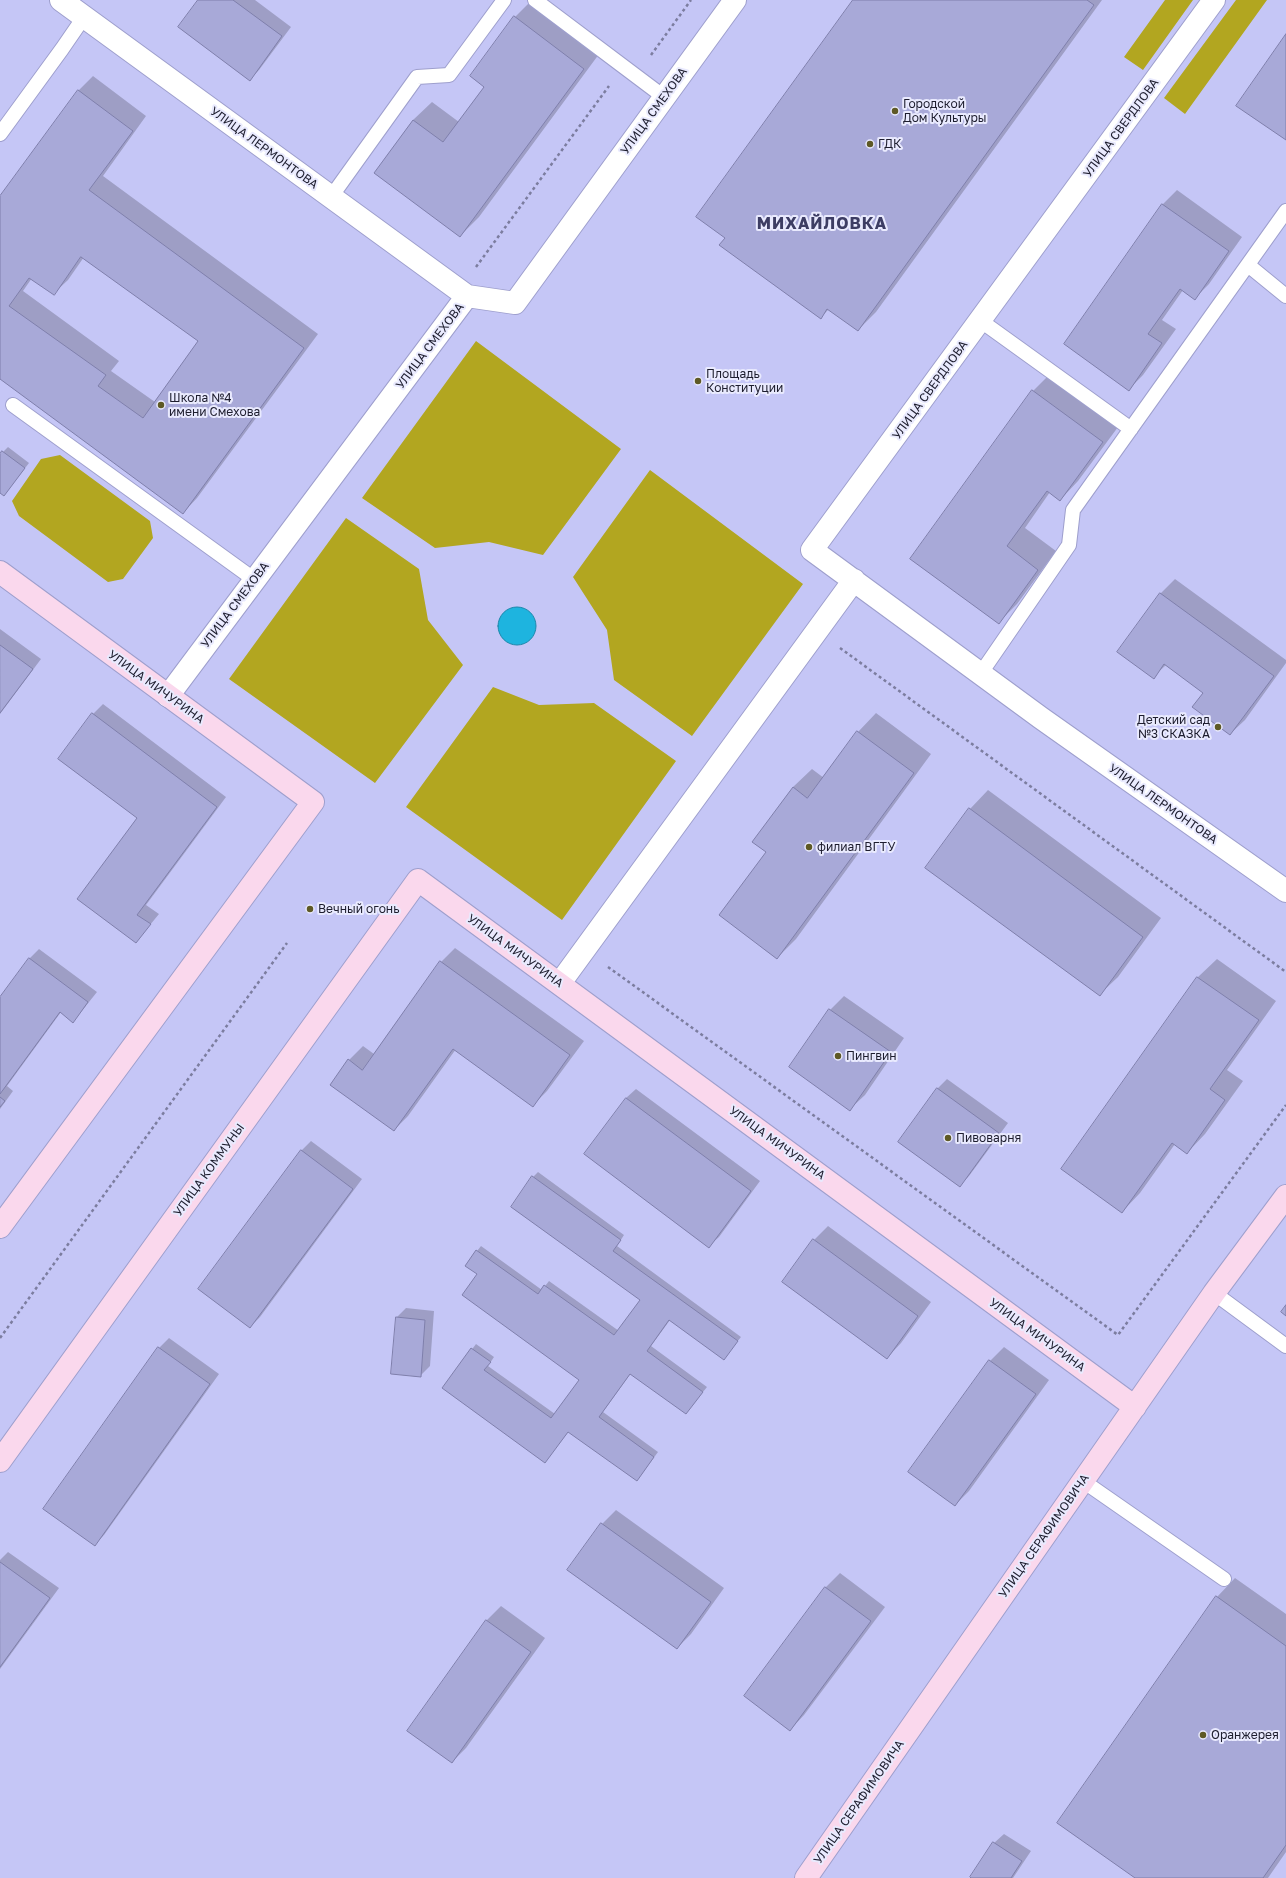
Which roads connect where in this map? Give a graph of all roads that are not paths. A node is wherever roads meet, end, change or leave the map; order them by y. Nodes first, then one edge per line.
1 (61, 0) edge
2 (504, 0) edge
3 (534, 0) edge
4 (735, 0) edge
5 (1214, 0) edge
6 (84, 17) junction
7 (664, 97) junction
8 (0, 134) edge
9 (331, 197) junction
10 (1286, 211) edge
11 (1248, 265) junction
12 (463, 293) junction
13 (1286, 296) edge
14 (981, 321) junction
15 (13, 405) dead end
16 (1131, 429) junction
17 (0, 572) edge
18 (255, 580) junction
19 (854, 580) junction
20 (981, 673) junction
21 (168, 696) junction
22 (1041, 718) joint
23 (418, 880) joint
24 (1283, 883) edge
25 (560, 983) junction
26 (1286, 1196) edge
27 (0, 1227) edge
28 (1214, 1293) junction
29 (1286, 1346) edge
30 (1135, 1406) junction
31 (0, 1461) edge
32 (1083, 1481) junction
33 (1224, 1579) dead end
34 (806, 1878) edge

1 - 6 street, УЛИЦА ЛЕРМОНТОВА
2 - 9 lane
3 - 7 lane
4 - 7 street, УЛИЦА СМЕХОВА
5 - 14 street, УЛИЦА СВЕРДЛОВА
6 - 8 lane
6 - 9 street, УЛИЦА ЛЕРМОНТОВА
7 - 12 street, УЛИЦА СМЕХОВА
9 - 12 street, УЛИЦА ЛЕРМОНТОВА
10 - 11 lane
11 - 13 lane
11 - 16 lane
12 - 18 street, УЛИЦА СМЕХОВА
14 - 16 lane
14 - 19 street, УЛИЦА СВЕРДЛОВА
15 - 18 lane
16 - 20 lane
17 - 21 street, УЛИЦА МИЧУРИНА
18 - 21 street, УЛИЦА СМЕХОВА
19 - 20 street, УЛИЦА СВЕРДЛОВА
19 - 25 street
20 - 22 street, УЛИЦА СВЕРДЛОВА
21 - 27 street, УЛИЦА МИЧУРИНА
22 - 24 street, УЛИЦА ЛЕРМОНТОВА
23 - 25 street, УЛИЦА МИЧУРИНА
23 - 31 street, УЛИЦА КОММУНЫ
25 - 30 street, УЛИЦА МИЧУРИНА
26 - 28 street, УЛИЦА СЕРАФИМОВИЧА
28 - 29 lane
28 - 30 street, УЛИЦА СЕРАФИМОВИЧА
30 - 32 street, УЛИЦА СЕРАФИМОВИЧА
32 - 33 lane
32 - 34 street, УЛИЦА СЕРАФИМОВИЧА

